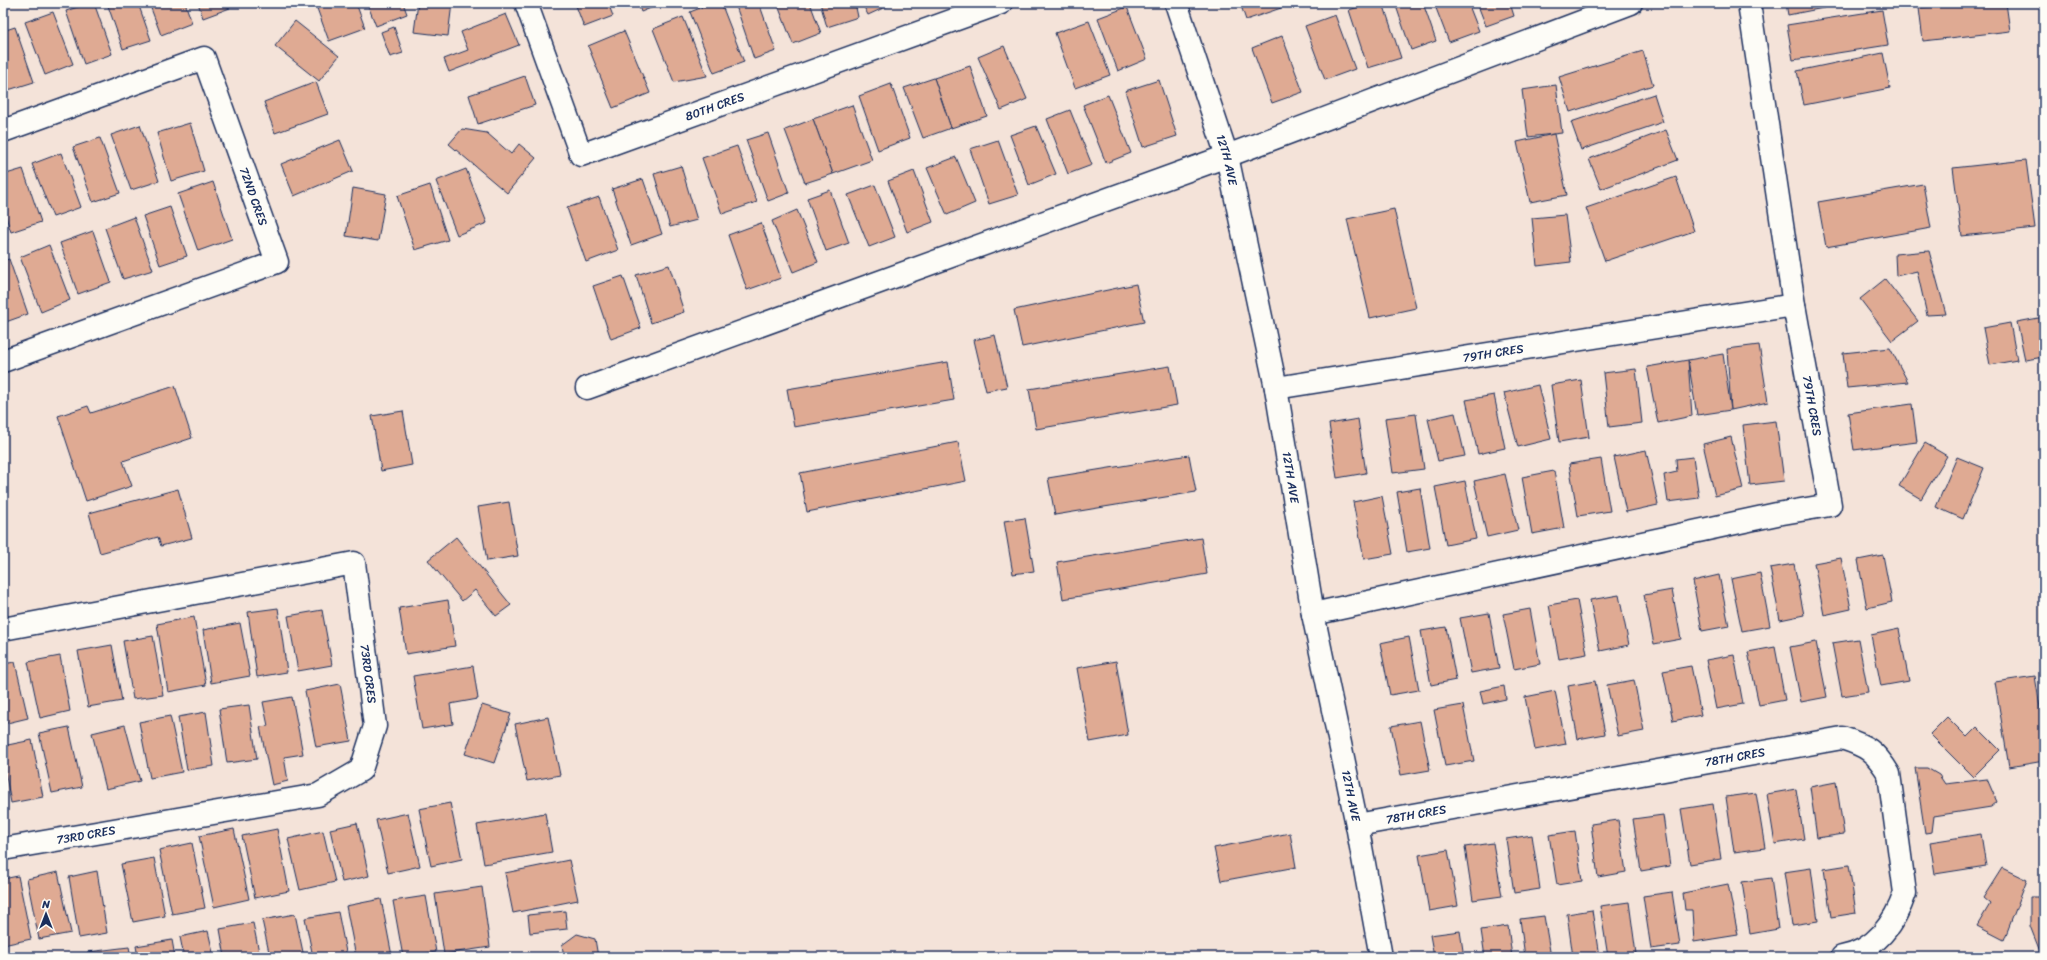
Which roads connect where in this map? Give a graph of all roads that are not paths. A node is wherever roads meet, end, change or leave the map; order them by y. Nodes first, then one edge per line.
1 (526, 3) edge
2 (1001, 3) edge
3 (1176, 3) edge
4 (1630, 3) edge
5 (1749, 3) edge
6 (3, 131) edge
7 (1227, 156) junction
8 (1794, 304) junction
9 (3, 361) edge
10 (587, 388) dead end
11 (1276, 388) junction
12 (1313, 614) junction
13 (3, 629) edge
14 (1357, 825) junction
15 (3, 849) edge
16 (1381, 957) edge
17 (1842, 957) edge

1 - 2 street, 80TH CRES
3 - 7 street, 12TH AVE
4 - 7 street
5 - 8 street
6 - 9 street, 72ND CRES
7 - 10 street
7 - 11 street, 12TH AVE
8 - 11 street, 79TH CRES
8 - 12 street, 79TH CRES
11 - 12 street, 12TH AVE
12 - 14 street, 12TH AVE
13 - 15 street, 73RD CRES
14 - 16 street, 12TH AVE
14 - 17 street, 78TH CRES

